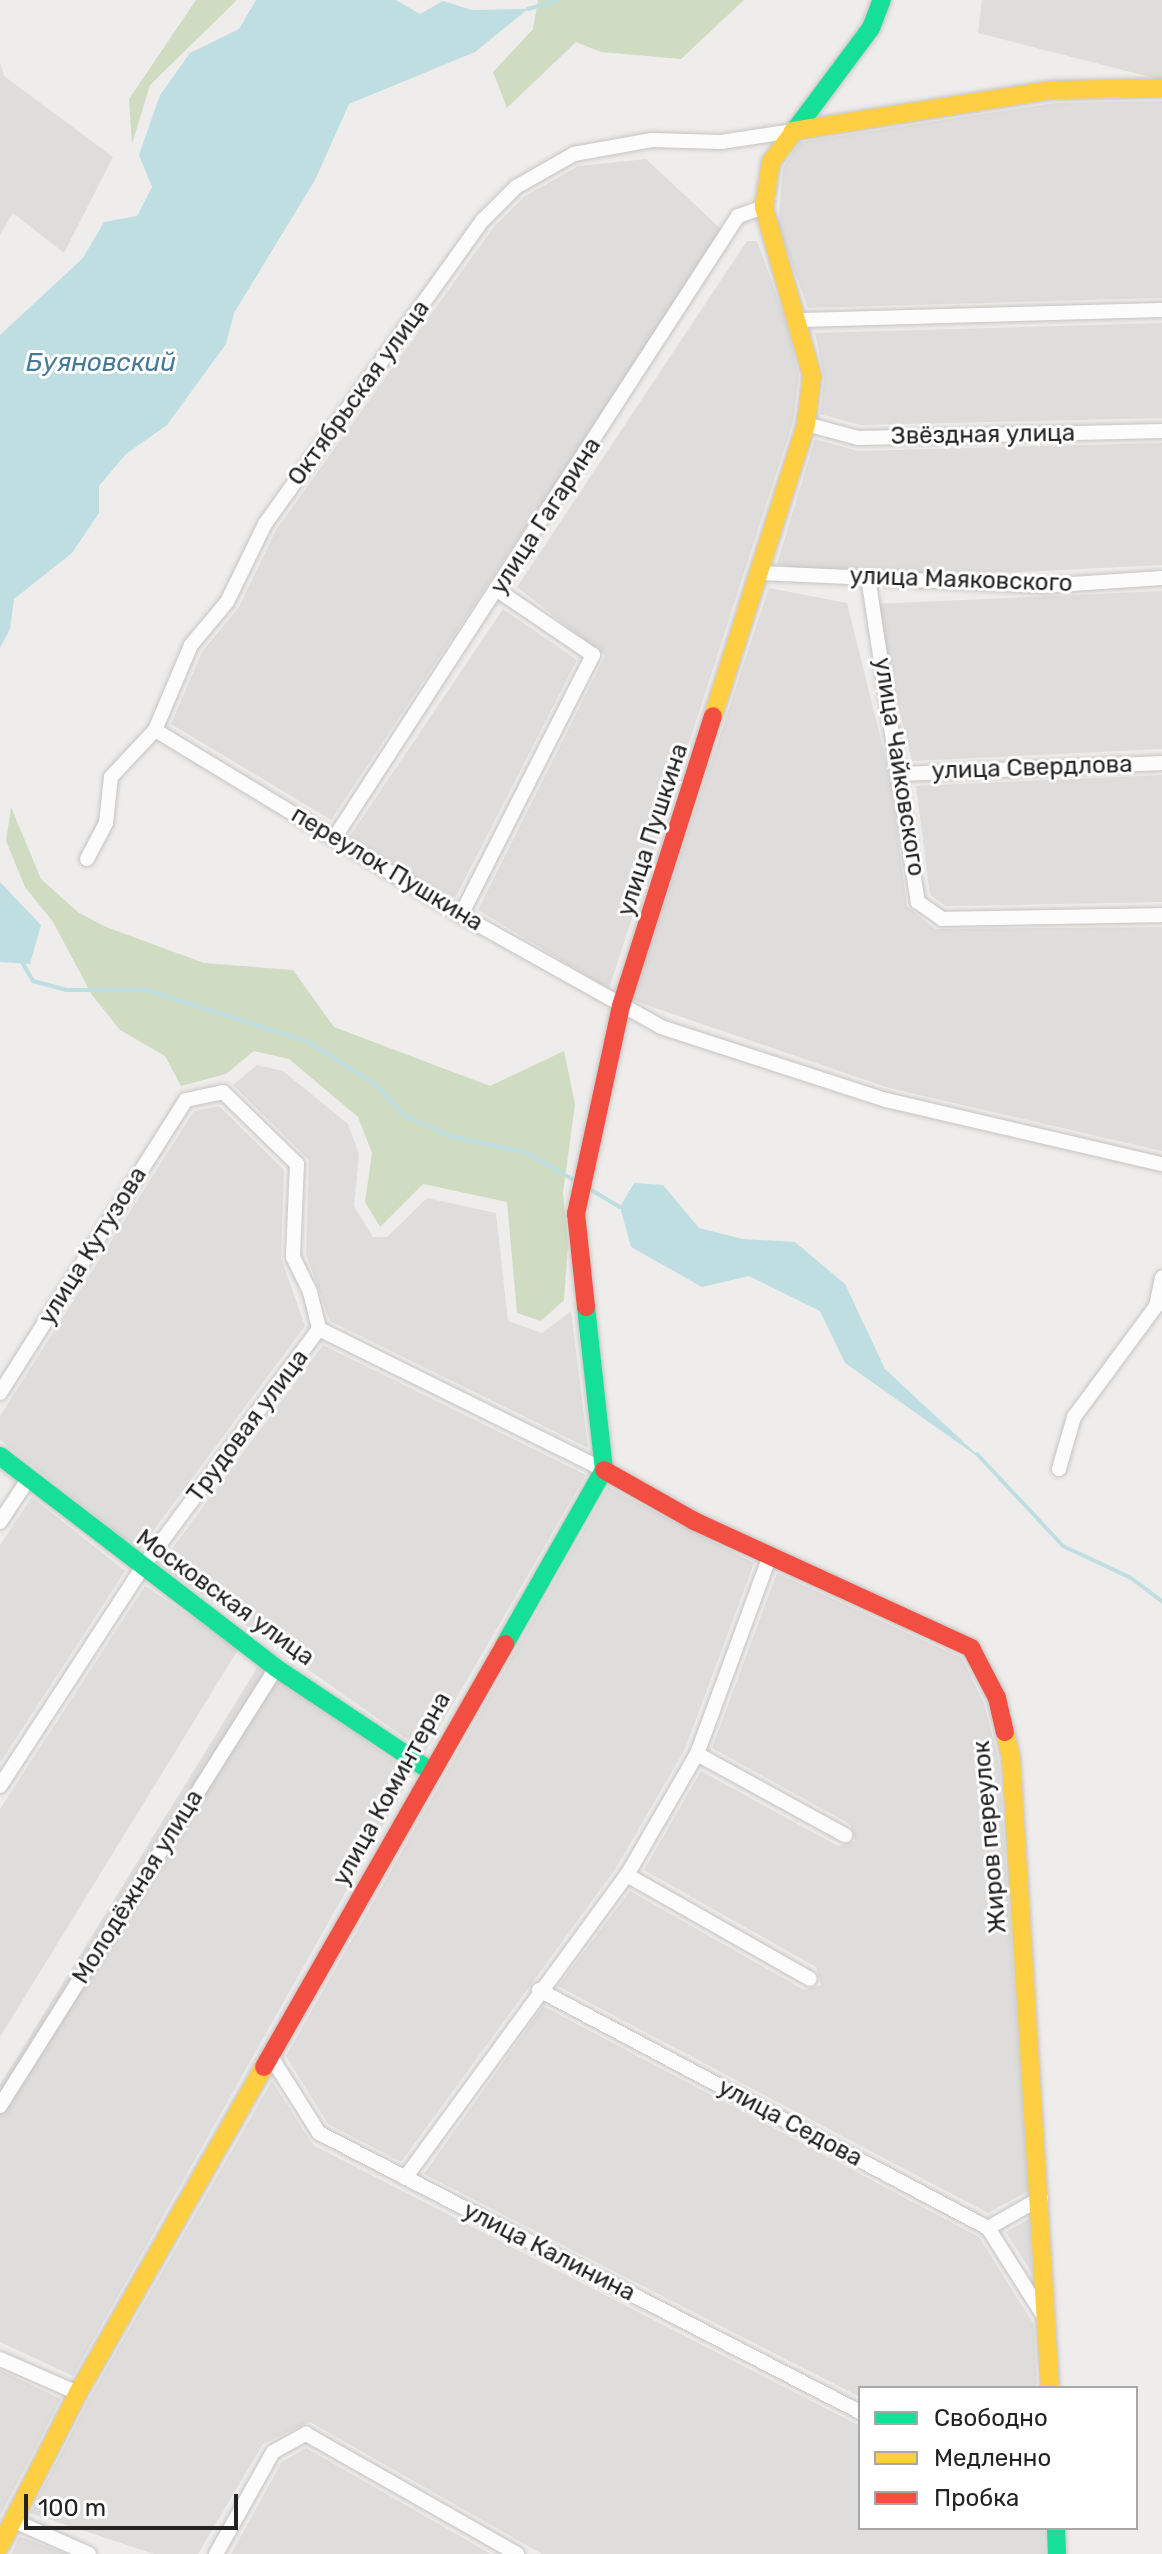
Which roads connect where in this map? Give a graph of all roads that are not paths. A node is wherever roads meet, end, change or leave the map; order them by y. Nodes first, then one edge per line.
1 (882, 0) edge
2 (1162, 88) edge
3 (793, 131) junction
4 (764, 207) junction
5 (1162, 310) edge
6 (800, 320) junction
7 (806, 424) junction
8 (1162, 431) edge
9 (761, 573) junction
10 (868, 577) junction
11 (1162, 578) edge
12 (499, 591) junction
13 (155, 730) junction
14 (1162, 763) edge
15 (902, 774) junction
16 (335, 837) junction
17 (87, 859) dead end
18 (461, 915) junction
19 (1162, 915) edge
20 (621, 1006) junction
21 (1162, 1164) edge
22 (1162, 1278) edge
23 (319, 1329) junction
24 (0, 1393) edge
25 (0, 1456) edge
26 (1059, 1469) dead end
27 (604, 1470) junction
28 (29, 1478) junction
29 (0, 1522) edge
30 (770, 1556) junction
31 (142, 1568) junction
32 (276, 1668) junction
33 (697, 1754) junction
34 (429, 1770) junction
35 (0, 1786) edge
36 (845, 1835) dead end
37 (627, 1875) junction
38 (810, 1979) dead end
39 (539, 1990) junction
40 (271, 2057) junction
41 (0, 2106) edge
42 (405, 2178) junction
43 (1041, 2198) junction
44 (988, 2228) junction
45 (1047, 2321) junction
46 (0, 2359) edge
47 (1050, 2386) edge
48 (78, 2393) junction
49 (858, 2411) edge
50 (12, 2520) junction
51 (1056, 2530) edge
52 (0, 2546) edge
53 (89, 2554) edge
54 (216, 2554) edge
55 (517, 2554) edge
56 (1057, 2554) edge

1 - 3 street, улица Пушкина
2 - 3 street
3 - 4 street, улица Пушкина
3 - 13 street, Октябрьская улица
4 - 6 street, улица Пушкина
4 - 12 street, улица Гагарина
5 - 6 street
6 - 7 street, улица Пушкина
7 - 8 street, Звёздная улица
7 - 9 street, улица Пушкина
9 - 10 street, улица Маяковского
9 - 20 street, улица Пушкина
10 - 11 street, улица Маяковского
10 - 15 street, улица Чайковского
12 - 16 street, улица Гагарина
12 - 18 street
13 - 16 street, переулок Пушкина
13 - 17 street, Октябрьская улица
14 - 15 street, улица Свердлова
15 - 19 street, улица Чайковского
16 - 18 street, переулок Пушкина
18 - 20 street, переулок Пушкина
20 - 21 street
20 - 27 street
22 - 26 street
23 - 24 street, улица Кутузова
23 - 27 street, Трудовая улица
23 - 31 street, Трудовая улица
25 - 28 street, Московская улица
27 - 30 street, Жиров переулок
27 - 34 street, улица Коминтерна
28 - 29 street
28 - 31 street, Московская улица
30 - 33 street
30 - 43 street, Жиров переулок
31 - 32 street, Московская улица
31 - 35 street, Трудовая улица
32 - 34 street, Московская улица
32 - 41 street, Молодёжная улица
33 - 36 street
33 - 37 street
34 - 40 street, улица Коминтерна
37 - 38 street
37 - 39 street
39 - 42 street
39 - 44 street, улица Седова
40 - 42 street, улица Калинина
40 - 48 street, улица Коминтерна
42 - 49 street, улица Калинина
43 - 44 street
43 - 45 street, Жиров переулок
44 - 45 street
45 - 47 street, Жиров переулок
46 - 48 street
48 - 50 street, улица Коминтерна
50 - 52 street, улица Коминтерна
50 - 53 street
51 - 56 street
54 - 55 street

